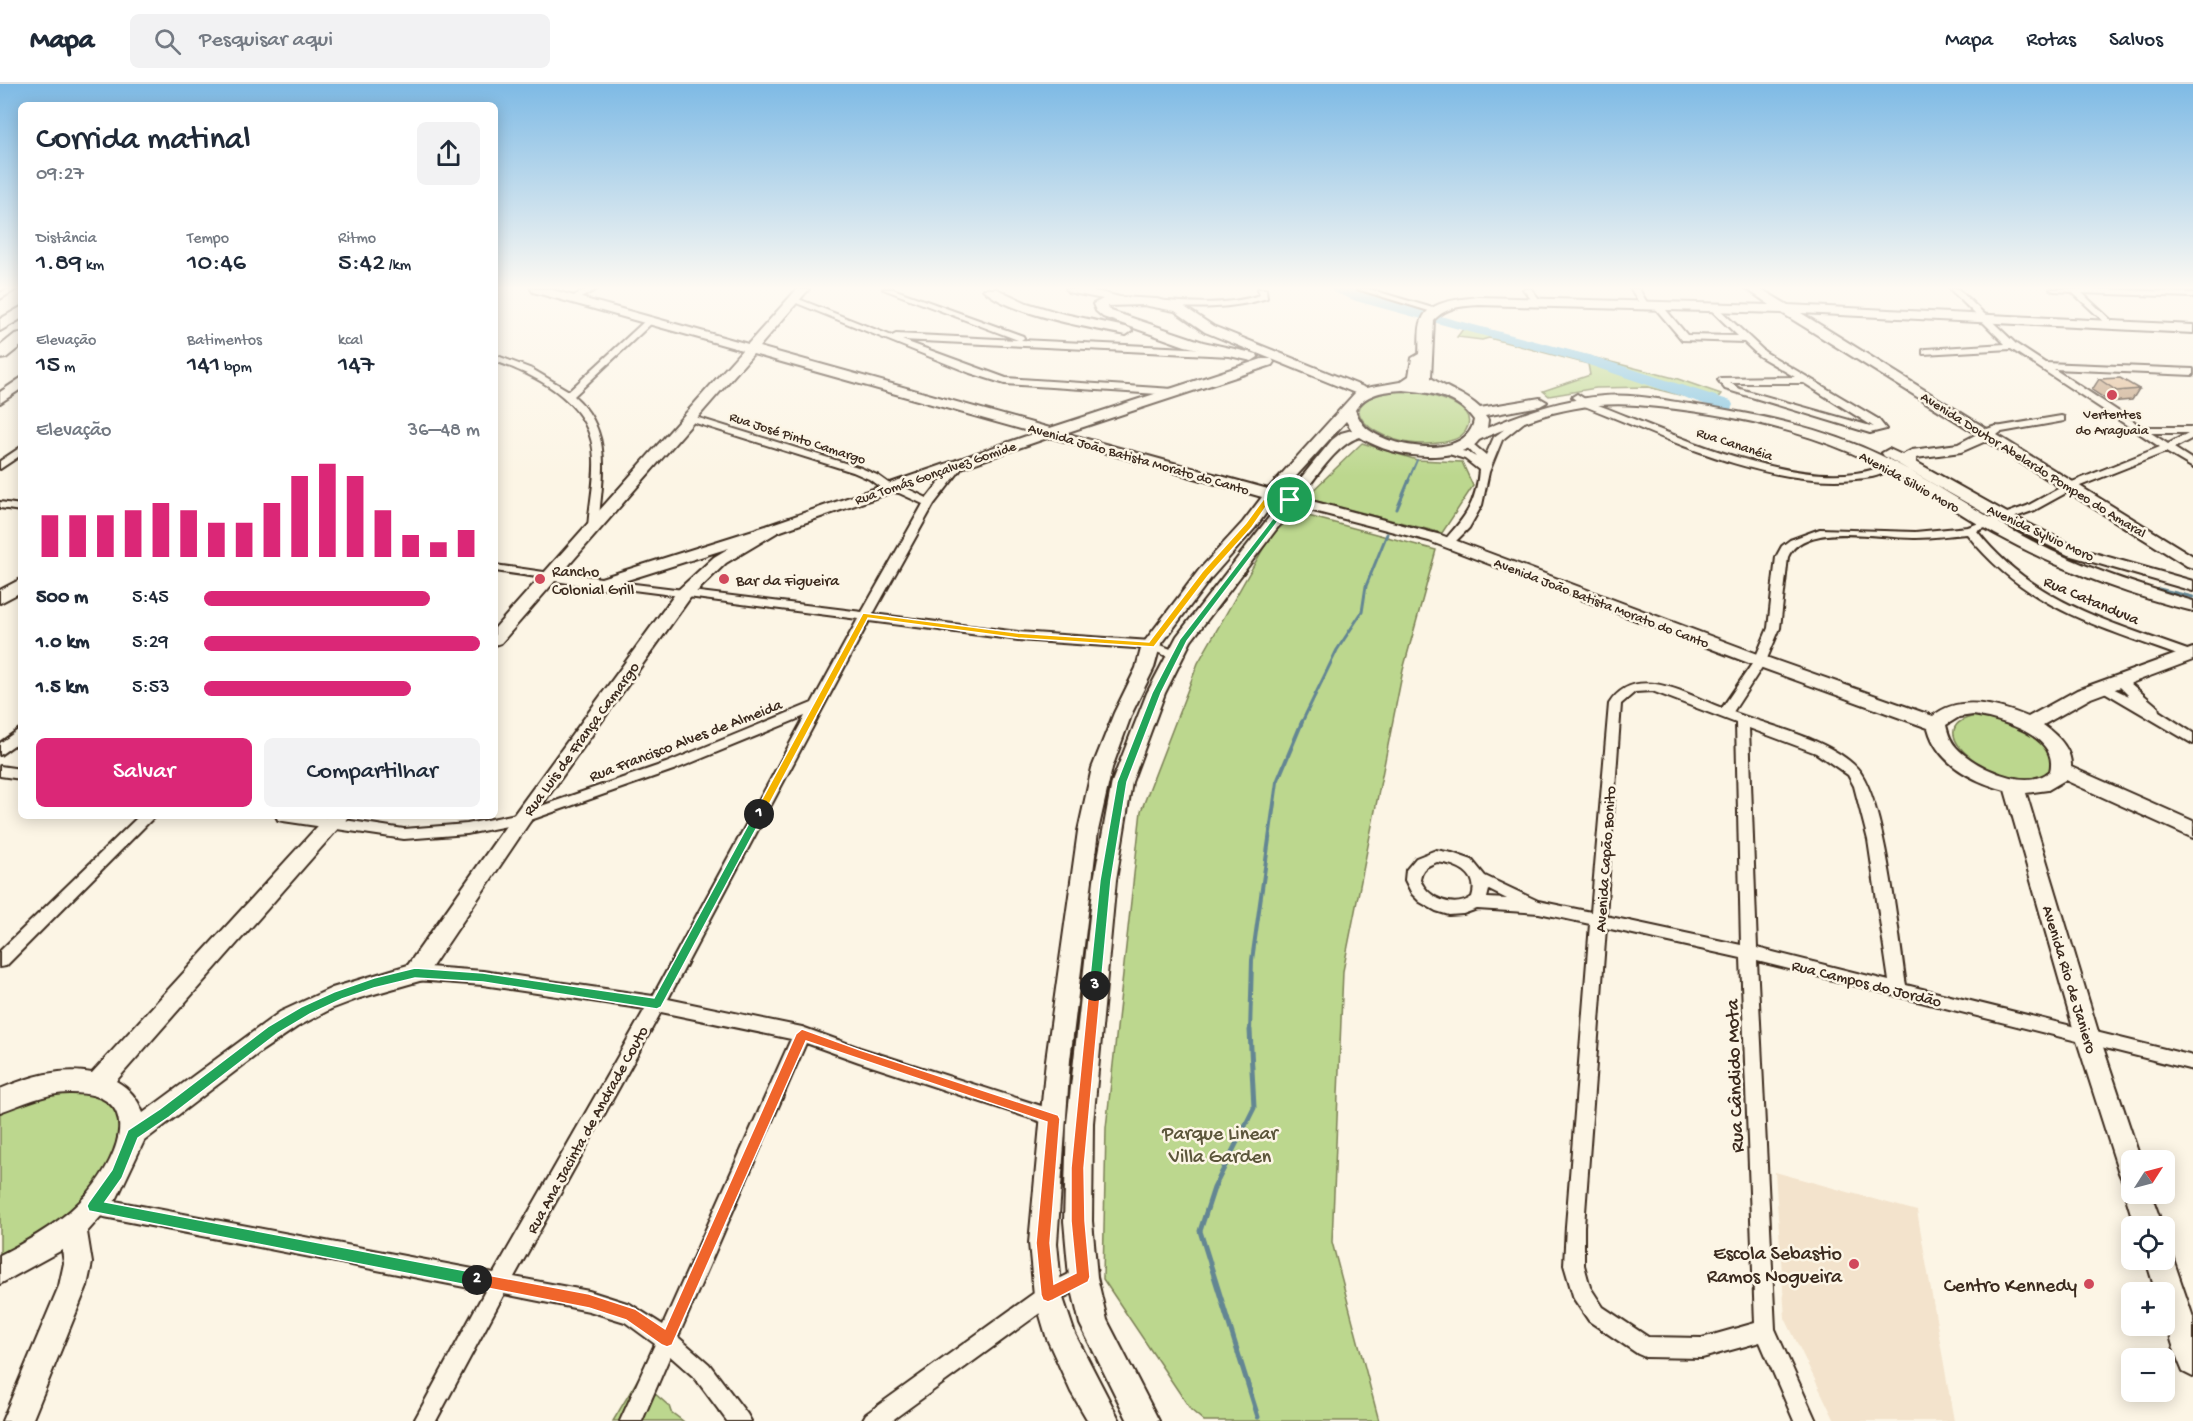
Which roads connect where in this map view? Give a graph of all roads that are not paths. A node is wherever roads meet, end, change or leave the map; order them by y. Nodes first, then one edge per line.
1 (617, 351) edge
2 (748, 351) edge
3 (759, 351) edge
4 (924, 351) edge
5 (1192, 351) edge
6 (1230, 351) edge
7 (1255, 351) edge
8 (1421, 351) edge
9 (1426, 351) edge
10 (1759, 351) edge
11 (1861, 351) edge
12 (1935, 351) edge
13 (2021, 351) edge
14 (1926, 352) dead end
15 (1241, 354) junction
16 (498, 359) edge
17 (1267, 362) junction
18 (2043, 366) junction
19 (2193, 372) edge
20 (1804, 380) junction
21 (18, 384) edge
22 (1403, 386) junction
23 (1173, 392) junction
24 (1442, 392) junction
25 (569, 396) junction
26 (0, 399) edge
27 (1356, 400) junction
28 (1581, 400) junction
29 (1637, 401) junction
30 (1667, 405) junction
31 (1115, 412) junction
32 (1478, 413) junction
33 (1526, 417) junction
34 (689, 418) junction
35 (1626, 418) junction
36 (2061, 419) dead end
37 (2139, 430) junction
38 (1360, 432) junction
39 (1992, 432) junction
40 (2193, 432) edge
41 (1051, 433) junction
42 (1471, 440) junction
43 (1099, 447) junction
44 (2167, 448) junction
45 (1441, 450) junction
46 (1941, 451) junction
47 (18, 452) edge
48 (1879, 454) junction
49 (961, 462) junction
50 (1909, 463) junction
51 (2193, 465) edge
52 (0, 466) edge
53 (1485, 472) junction
54 (2076, 484) junction
55 (888, 488) junction
56 (1280, 498) junction
57 (929, 503) junction
58 (0, 505) edge
59 (18, 508) edge
60 (2003, 517) junction
61 (1985, 524) junction
62 (593, 529) junction
63 (772, 529) junction
64 (1970, 530) junction
65 (1448, 543) junction
66 (2193, 551) edge
67 (2193, 563) edge
68 (498, 568) edge
69 (551, 576) junction
70 (602, 583) junction
71 (18, 586) edge
72 (2193, 586) edge
73 (684, 594) junction
74 (0, 598) edge
75 (2193, 606) edge
76 (866, 615) junction
77 (498, 636) edge
78 (1151, 645) junction
79 (2191, 654) edge
80 (1174, 655) junction
81 (1760, 661) junction
82 (2111, 684) junction
83 (818, 706) junction
84 (1725, 714) junction
85 (1742, 720) junction
86 (1936, 724) junction
87 (2028, 725) junction
88 (18, 735) edge
89 (2193, 739) edge
90 (0, 750) edge
91 (0, 771) edge
92 (2061, 771) junction
93 (18, 774) edge
94 (2013, 784) junction
95 (522, 818) junction
96 (145, 819) edge
97 (335, 820) edge
98 (2193, 830) edge
99 (1481, 880) junction
100 (1475, 903) junction
101 (1539, 907) junction
102 (1599, 921) junction
103 (1749, 953) junction
104 (0, 961) edge
105 (415, 973) junction
106 (1898, 989) junction
107 (657, 1004) junction
108 (802, 1034) junction
109 (2088, 1038) junction
110 (2193, 1063) edge
111 (98, 1084) junction
112 (0, 1101) edge
113 (1054, 1119) junction
114 (1080, 1123) junction
115 (133, 1134) junction
116 (2125, 1150) edge
117 (94, 1206) junction
118 (72, 1227) junction
119 (0, 1270) edge
120 (2163, 1270) edge
121 (1083, 1277) junction
122 (499, 1284) junction
123 (1048, 1295) junction
124 (1764, 1330) junction
125 (667, 1340) junction
126 (2193, 1362) edge
127 (17, 1421) edge
128 (426, 1421) edge
129 (631, 1421) edge
130 (740, 1421) edge
131 (873, 1421) edge
132 (1105, 1421) edge
133 (1144, 1421) edge
134 (1805, 1421) edge

1 - 25 street
2 - 34 street
3 - 41 street, Avenida João Batista Morato do Canto
4 - 23 street
5 - 15 street
6 - 15 street
7 - 27 street
8 - 22 street
9 - 24 street
10 - 20 street
11 - 39 street, Avenida Doutor Abelardo Pompeo do Amaral
12 - 14 street
13 - 18 street
15 - 17 street
16 - 25 street
17 - 23 street, Rua Tomás Gonçalvez Gomide
17 - 27 street
18 - 19 street
18 - 37 street
20 - 20 street
21 - 26 street
22 - 24 street
22 - 27 street
23 - 31 street, Rua Tomás Gonçalvez Gomide
24 - 32 street
25 - 62 street
27 - 38 street
27 - 56 street
28 - 29 street, Avenida Silvio Moro
28 - 30 street
28 - 32 street
28 - 33 street, Avenida Silvio Moro
28 - 35 street, Rua Cananéia
29 - 30 street, Avenida Silvio Moro
29 - 35 street
30 - 48 street, Avenida Silvio Moro
31 - 41 street, Rua Tomás Gonçalvez Gomide
31 - 43 street
32 - 42 street
33 - 42 street, Avenida Silvio Moro
33 - 53 street
34 - 55 street, Rua José Pinto Camargo
34 - 62 street
35 - 48 street, Rua Cananéia
36 - 39 street
37 - 40 street
37 - 44 street
38 - 45 street, Avenida Silvio Moro
38 - 56 street
39 - 46 street
39 - 54 street, Avenida Doutor Abelardo Pompeo do Amaral
40 - 44 street
41 - 43 street, Avenida João Batista Morato do Canto
41 - 49 street, Rua Tomás Gonçalvez Gomide
42 - 45 street, Avenida Silvio Moro
42 - 53 street
43 - 56 street, Avenida João Batista Morato do Canto
44 - 51 street
44 - 54 street
45 - 53 street
46 - 48 street
46 - 50 street
47 - 52 street
48 - 50 street, Avenida Sylvio Moro
48 - 61 street, Avenida Silvio Moro
49 - 55 street, Rua Tomás Gonçalvez Gomide
49 - 57 street, Rua Ana Jacinta de Andrade Couto
50 - 60 street, Avenida Sylvio Moro
53 - 65 street
54 - 60 street
54 - 66 street, Avenida Doutor Abelardo Pompeo do Amaral
54 - 67 street, Avenida Doutor Abelardo Pompeo do Amaral
55 - 57 street, Rua José Pinto Camargo
55 - 63 street, Rua Tomás Gonçalvez Gomide
56 - 65 street, Avenida João Batista Morato do Canto
56 - 78 street
56 - 80 street
57 - 76 street, Rua Ana Jacinta de Andrade Couto
58 - 59 street
60 - 61 street
60 - 72 street, Avenida Sylvio Moro
61 - 64 street
61 - 75 street, Avenida Silvio Moro
62 - 69 street
63 - 70 street, Rua Tomás Gonçalvez Gomide
63 - 73 street, Rua Luis de França Camargo
64 - 79 street, Rua Catanduva
64 - 81 street
65 - 81 street, Avenida João Batista Morato do Canto
68 - 69 street
69 - 70 street
69 - 77 street
70 - 73 street
71 - 74 street
73 - 76 street
73 - 95 street, Rua Luis de França Camargo
76 - 78 street
76 - 83 street, Rua Ana Jacinta de Andrade Couto
78 - 80 street
78 - 113 street
79 - 82 street
80 - 114 street
81 - 84 street
81 - 86 street, Avenida João Batista Morato do Canto
82 - 87 street
82 - 89 street
83 - 95 street, Rua Francisco Alves de Almeida
83 - 107 street, Rua Ana Jacinta de Andrade Couto
84 - 85 street, Avenida Capão Bonito
84 - 102 street, Avenida Capão Bonito
85 - 103 street, Rua Cândido Mota
85 - 106 street, Avenida Capão Bonito
86 - 87 street
86 - 94 street
87 - 92 street
88 - 90 street
91 - 93 street
92 - 94 street
92 - 98 street
94 - 109 street, Avenida Rio de Janiero
95 - 97 street, Rua Francisco Alves de Almeida
95 - 105 street, Rua Luis de França Camargo
96 - 104 street
97 - 111 street
99 - 100 street
99 - 100 street
99 - 101 street, Rua Campos do Jordão
100 - 101 street, Rua Campos do Jordão
101 - 102 street, Rua Campos do Jordão
102 - 103 street, Rua Campos do Jordão
102 - 124 street, Avenida Capão Bonito
103 - 106 street, Rua Campos do Jordão
103 - 124 street, Rua Cândido Mota
105 - 107 street
105 - 115 street
106 - 109 street, Rua Campos do Jordão
107 - 108 street
107 - 122 street, Rua Ana Jacinta de Andrade Couto
108 - 113 street
108 - 125 street
109 - 110 street, Rua Campos do Jordão
109 - 116 street, Avenida Rio de Janiero
111 - 112 street
111 - 115 street
113 - 114 street
113 - 123 street
114 - 121 street
115 - 117 street
117 - 118 street
117 - 122 street
118 - 119 street
118 - 127 street
120 - 126 street
121 - 123 street
121 - 133 street
122 - 125 street
122 - 128 street, Rua Ana Jacinta de Andrade Couto
123 - 131 street
123 - 132 street
124 - 134 street, Rua Cândido Mota
125 - 129 street
125 - 130 street

